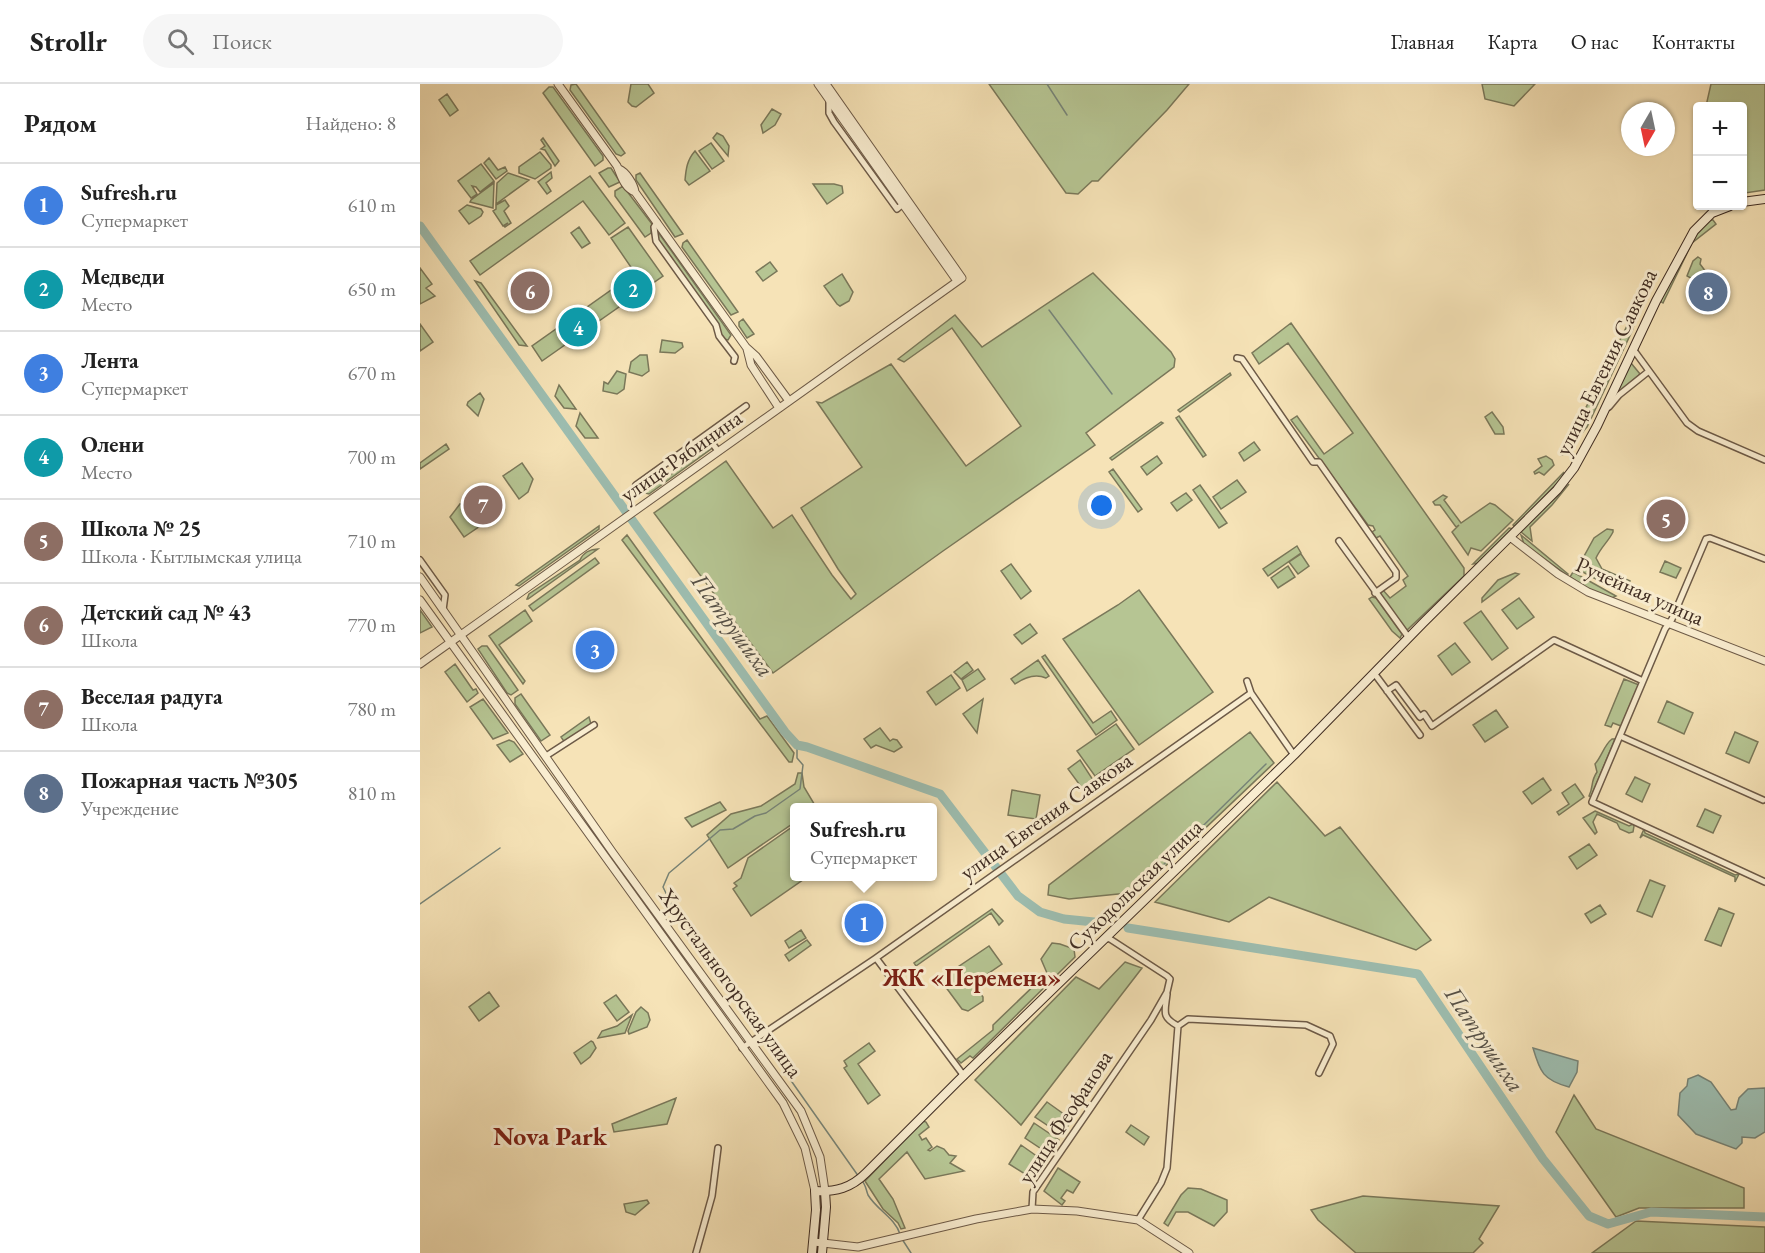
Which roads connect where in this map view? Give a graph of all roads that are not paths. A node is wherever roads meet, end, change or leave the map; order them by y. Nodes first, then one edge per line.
1 (558, 84) edge
2 (818, 84) edge
3 (826, 84) edge
4 (1765, 199) edge
5 (1747, 201) edge
6 (1720, 210) edge
7 (657, 222) junction
8 (960, 279) junction
9 (738, 336) junction
10 (727, 346) junction
11 (746, 347) junction
12 (1633, 349) junction
13 (1237, 358) dead end
14 (734, 361) dead end
15 (1649, 371) junction
16 (789, 401) junction
17 (746, 406) dead end
18 (779, 408) junction
19 (1597, 426) junction
20 (706, 435) junction
21 (718, 451) junction
22 (1765, 460) edge
23 (636, 484) dead end
24 (1510, 537) junction
25 (1339, 541) dead end
26 (1765, 559) edge
27 (420, 560) edge
28 (420, 577) edge
29 (1375, 593) junction
30 (420, 600) edge
31 (443, 610) junction
32 (1668, 624) junction
33 (461, 635) junction
34 (1409, 638) junction
35 (450, 642) junction
36 (1765, 661) edge
37 (420, 664) edge
38 (1374, 673) junction
39 (1247, 681) dead end
40 (1643, 681) junction
41 (1387, 691) junction
42 (1251, 693) junction
43 (594, 725) dead end
44 (1420, 735) dead end
45 (1620, 736) junction
46 (1294, 755) junction
47 (546, 756) junction
48 (1763, 800) dead end
49 (632, 877) junction
50 (623, 882) junction
51 (1765, 882) edge
52 (660, 917) junction
53 (652, 923) junction
54 (1105, 938) junction
55 (876, 957) junction
56 (1167, 992) junction
57 (1178, 1026) junction
58 (750, 1041) junction
59 (742, 1048) junction
60 (1319, 1073) dead end
61 (964, 1076) junction
62 (718, 1148) dead end
63 (815, 1191) junction
64 (825, 1191) junction
65 (1032, 1209) junction
66 (1138, 1220) junction
67 (814, 1242) junction
68 (824, 1243) junction
69 (696, 1253) edge
70 (812, 1253) edge
71 (822, 1253) edge
72 (1189, 1253) edge

1 - 7 street
2 - 8 street
3 - 8 street
4 - 5 main road
6 - 12 main road, улица Евгения Савкова
7 - 9 street
7 - 10 street
8 - 16 street, улица Рябинина
9 - 10 street
9 - 11 street
10 - 14 street
11 - 16 street
11 - 18 street
12 - 15 street
12 - 19 main road, улица Евгения Савкова
13 - 29 street
15 - 19 street
15 - 22 street
16 - 18 street, улица Рябинина
17 - 20 street
18 - 21 street, улица Рябинина
19 - 24 main road, улица Евгения Савкова
20 - 21 street
20 - 23 street
21 - 33 street, улица Рябинина
24 - 32 street, Ручейная улица
24 - 34 main road, Суходольская улица
25 - 29 street
26 - 32 street
27 - 31 street
28 - 31 street, Хрустальногорская улица
29 - 34 street
30 - 35 street, Хрустальногорская улица
31 - 33 street, Хрустальногорская улица
32 - 36 street, Ручейная улица
32 - 40 street
33 - 35 street, улица Рябинина
33 - 47 street, Хрустальногорская улица
34 - 38 main road, Суходольская улица
35 - 37 street, улица Рябинина
35 - 50 street, Хрустальногорская улица
38 - 41 street
38 - 46 main road, Суходольская улица
39 - 42 street
40 - 41 street
40 - 45 street
41 - 44 street
42 - 46 street
42 - 55 street, улица Евгения Савкова
43 - 47 street
45 - 48 street
45 - 51 street
46 - 54 main road, Суходольская улица
47 - 49 street, Хрустальногорская улица
49 - 50 street
49 - 52 street, Хрустальногорская улица
50 - 53 street, Хрустальногорская улица
52 - 53 street
52 - 58 street, Хрустальногорская улица
53 - 59 street, Хрустальногорская улица
54 - 56 street, улица Феофанова
54 - 61 main road, Суходольская улица
55 - 58 street, улица Евгения Савкова
55 - 61 street
56 - 57 street
56 - 65 street, улица Феофанова
57 - 60 street
57 - 66 street
58 - 59 street, улица Евгения Савкова
58 - 64 street, Хрустальногорская улица
59 - 63 street, Хрустальногорская улица
61 - 64 main road, Суходольская улица
62 - 69 street
63 - 64 main road, Суходольская улица
63 - 67 main road
64 - 68 main road, Хрустальногорская улица
65 - 66 street
65 - 68 street, улица Феофанова
66 - 72 street
67 - 68 street, улица Феофанова
67 - 70 main road
68 - 71 main road, Хрустальногорская улица

